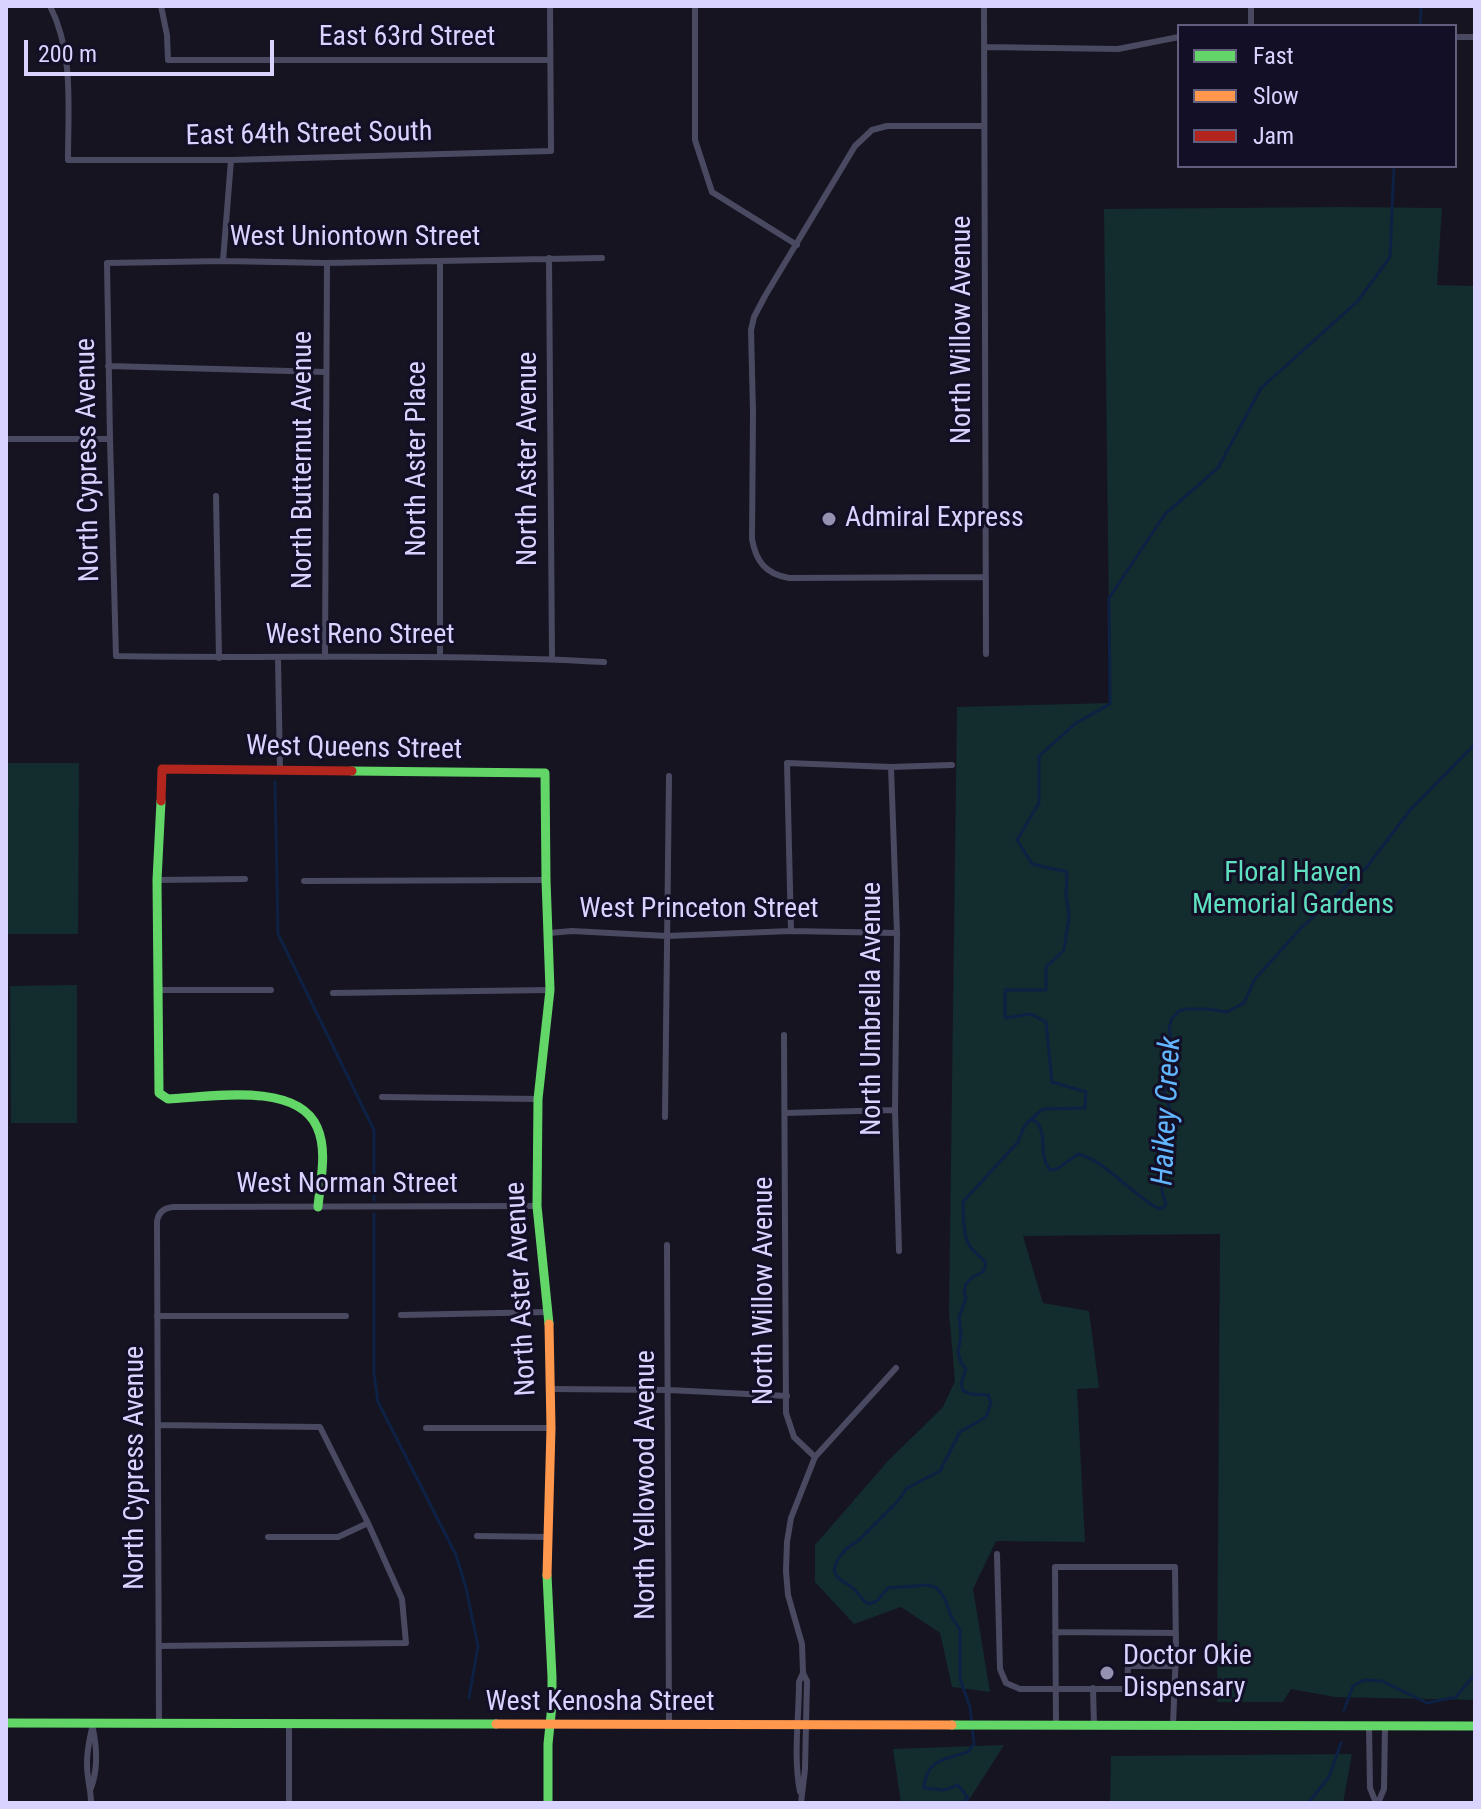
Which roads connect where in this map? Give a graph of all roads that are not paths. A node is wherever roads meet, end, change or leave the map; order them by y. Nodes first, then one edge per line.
1 (50, 6) edge
2 (161, 6) edge
3 (550, 6) edge
4 (695, 6) edge
5 (984, 6) edge
6 (1177, 37) edge
7 (984, 47) junction
8 (550, 60) junction
9 (984, 126) junction
10 (231, 160) junction
11 (797, 245) junction
12 (549, 258) junction
13 (602, 258) dead end
14 (223, 261) junction
15 (440, 261) junction
16 (107, 263) joint
17 (327, 263) junction
18 (108, 366) junction
19 (326, 372) junction
20 (6, 439) edge
21 (110, 439) junction
22 (216, 496) dead end
23 (986, 577) junction
24 (986, 654) dead end
25 (116, 656) joint
26 (325, 657) junction
27 (440, 657) junction
28 (219, 658) junction
29 (278, 658) junction
30 (552, 659) junction
31 (604, 662) dead end
32 (952, 765) dead end
33 (891, 767) junction
34 (280, 770) junction
35 (545, 773) joint
36 (669, 776) dead end
37 (245, 879) dead end
38 (157, 880) junction
39 (546, 880) junction
40 (304, 881) dead end
41 (791, 931) junction
42 (549, 933) junction
43 (897, 933) junction
44 (667, 936) junction
45 (158, 990) junction
46 (271, 990) dead end
47 (550, 990) junction
48 (333, 993) dead end
49 (784, 1035) dead end
50 (382, 1097) dead end
51 (538, 1099) junction
52 (895, 1110) junction
53 (785, 1113) junction
54 (665, 1117) dead end
55 (537, 1206) junction
56 (318, 1207) junction
57 (160, 1213) joint
58 (667, 1245) dead end
59 (899, 1251) dead end
60 (549, 1312) junction
61 (401, 1315) dead end
62 (157, 1316) junction
63 (346, 1316) dead end
64 (896, 1368) dead end
65 (550, 1389) junction
66 (669, 1390) junction
67 (787, 1396) junction
68 (158, 1425) junction
69 (426, 1428) dead end
70 (551, 1428) junction
71 (815, 1457) junction
72 (368, 1523) junction
73 (477, 1536) dead end
74 (268, 1537) dead end
75 (548, 1537) junction
76 (997, 1554) dead end
77 (1055, 1632) junction
78 (1176, 1633) junction
79 (159, 1646) junction
80 (1176, 1666) junction
81 (1093, 1688) junction
82 (1056, 1690) junction
83 (6, 1723) edge
84 (93, 1723) junction
85 (159, 1723) junction
86 (289, 1724) junction
87 (550, 1725) junction
88 (669, 1725) junction
89 (802, 1725) junction
90 (1056, 1725) junction
91 (1094, 1725) junction
92 (1173, 1725) junction
93 (1369, 1726) junction
94 (1385, 1726) junction
95 (1475, 1726) edge
96 (801, 1802) edge
97 (91, 1803) edge
98 (289, 1803) edge
99 (548, 1803) edge
100 (1377, 1803) edge

1 - 10 street, East 64th Street South
2 - 8 street, East 63rd Street
3 - 8 street
4 - 11 street
5 - 7 street, North Willow Avenue
6 - 7 street
7 - 9 street, North Willow Avenue
8 - 10 street, East 64th Street South
9 - 11 street
9 - 23 street, North Willow Avenue
10 - 14 street
11 - 23 street
12 - 13 street, West Uniontown Street
12 - 15 street, West Uniontown Street
12 - 30 street, North Aster Avenue
14 - 16 street, West Uniontown Street
14 - 17 street, West Uniontown Street
15 - 17 street, West Uniontown Street
15 - 27 street, North Aster Place
16 - 18 street, North Cypress Avenue
17 - 19 street, North Butternut Avenue
18 - 19 street
18 - 21 street, North Cypress Avenue
19 - 26 street, North Butternut Avenue
20 - 21 street
21 - 25 street, North Cypress Avenue
22 - 28 street
23 - 24 street, North Willow Avenue
25 - 28 street, West Reno Street
26 - 27 street, West Reno Street
26 - 29 street, West Reno Street
27 - 30 street, West Reno Street
28 - 29 street, West Reno Street
29 - 34 street
30 - 31 street, West Reno Street
32 - 33 street
33 - 41 street
33 - 43 street, North Umbrella Avenue
34 - 35 street, West Queens Street
34 - 38 street, West Queens Street
35 - 39 street, North Aster Avenue
36 - 44 street
37 - 38 street
38 - 45 street
39 - 40 street
39 - 42 street, North Aster Avenue
41 - 43 street, West Princeton Street
41 - 44 street, West Princeton Street
42 - 44 street, West Princeton Street
42 - 47 street, North Aster Avenue
43 - 52 street, North Umbrella Avenue
44 - 54 street
45 - 46 street
45 - 56 street
47 - 48 street
47 - 51 street, North Aster Avenue
49 - 53 street, North Willow Avenue
50 - 51 street
51 - 55 street, North Aster Avenue
52 - 53 street
52 - 59 street, North Umbrella Avenue
53 - 67 street, North Willow Avenue
55 - 56 street, West Norman Street
55 - 60 street, North Aster Avenue
56 - 57 street, West Norman Street
57 - 62 street, North Cypress Avenue
58 - 66 street, North Yellowood Avenue
60 - 61 street
60 - 65 street, North Aster Avenue
62 - 63 street
62 - 68 street, North Cypress Avenue
64 - 71 street
65 - 66 street
65 - 70 street, North Aster Avenue
66 - 67 street
66 - 88 street, North Yellowood Avenue
67 - 71 street, North Willow Avenue
68 - 72 street
68 - 79 street, North Cypress Avenue
69 - 70 street
70 - 75 street, North Aster Avenue
71 - 89 street
72 - 74 street
72 - 79 street
73 - 75 street
75 - 87 street, North Aster Avenue
76 - 82 street
77 - 78 street
77 - 78 street
77 - 82 street
78 - 80 street
79 - 85 street, North Cypress Avenue
80 - 81 street
80 - 92 street
81 - 82 street
81 - 91 street
82 - 90 street
83 - 84 street, West Kenosha Street
84 - 85 street, West Kenosha Street
84 - 97 street
85 - 86 street, West Kenosha Street
86 - 87 street, West Kenosha Street
86 - 98 street
87 - 88 street, West Kenosha Street
87 - 99 street, North Aster Avenue
88 - 89 street, West Kenosha Street
89 - 90 street, West Kenosha Street
89 - 96 street
90 - 91 street, West Kenosha Street
91 - 92 street, West Kenosha Street
92 - 93 street, West Kenosha Street
93 - 94 street, West Kenosha Street
93 - 100 street
94 - 95 street, West Kenosha Street
94 - 100 street

